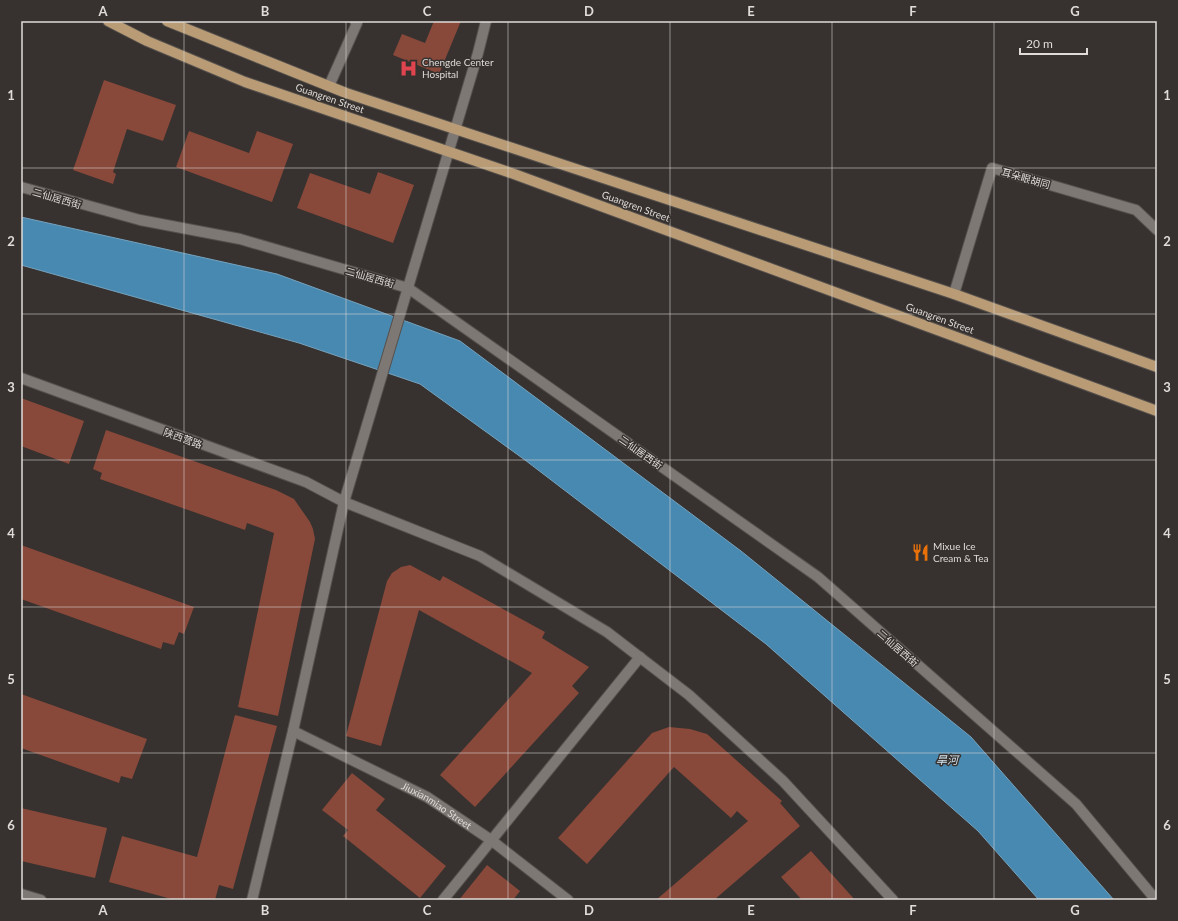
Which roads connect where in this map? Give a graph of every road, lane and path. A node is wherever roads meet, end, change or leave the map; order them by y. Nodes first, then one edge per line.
1 (108, 21) edge
2 (168, 21) edge
3 (355, 21) edge
4 (486, 21) edge
5 (329, 86) junction
6 (455, 130) junction
7 (448, 152) junction
8 (21, 187) edge
9 (1157, 230) edge
10 (408, 288) junction
11 (954, 294) junction
12 (1157, 367) edge
13 (21, 378) edge
14 (1157, 411) edge
15 (344, 502) junction
16 (640, 657) junction
17 (293, 731) junction
18 (492, 840) junction
19 (21, 894) edge
20 (41, 900) edge
21 (252, 900) edge
22 (443, 900) edge
23 (568, 900) edge
24 (893, 900) edge
25 (1156, 900) edge

1 - 7 main road, Guangren Street
2 - 5 main road, Guangren Street
3 - 5 street
4 - 6 street
5 - 6 main road, Guangren Street
6 - 7 street
6 - 11 main road, Guangren Street
7 - 10 street
7 - 14 main road, Guangren Street
8 - 10 street, 二仙居西街
9 - 11 street, 耳朵眼胡同
10 - 15 street
10 - 25 street, 二仙居西街
11 - 12 main road, Guangren Street
13 - 15 street, 陕西营路
15 - 16 street, 陕西营路
15 - 17 street
16 - 18 street
16 - 24 street, 陕西营路
17 - 18 street, Jiuxianmiao Street
17 - 21 street
18 - 22 street
18 - 23 street, Jiuxianmiao Street
19 - 20 street

